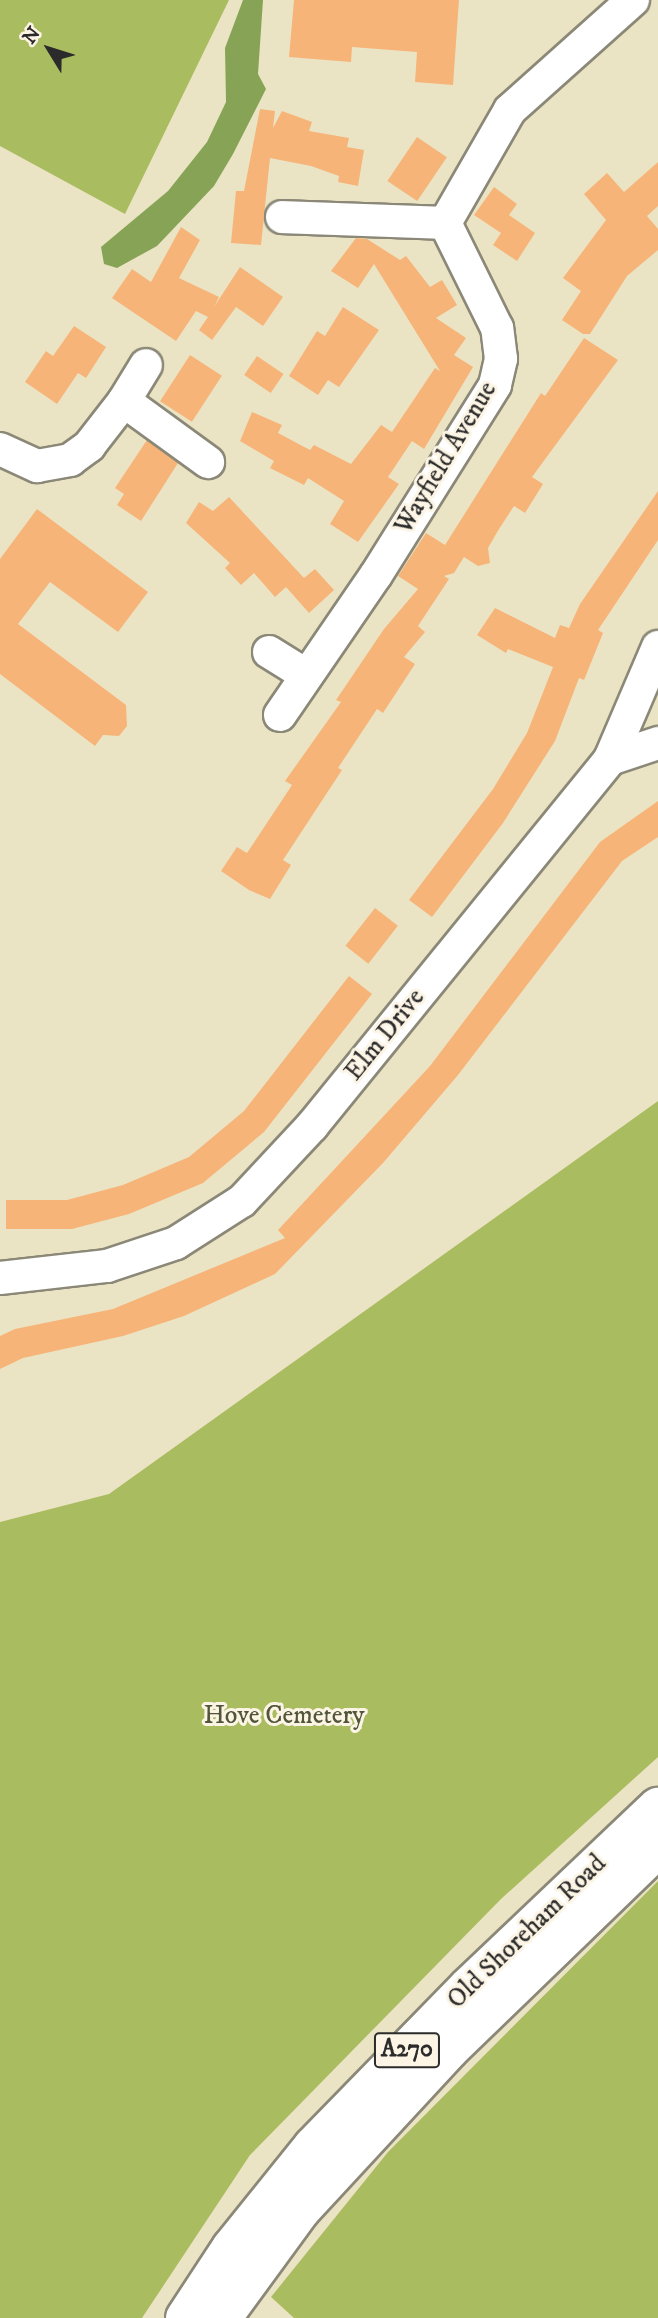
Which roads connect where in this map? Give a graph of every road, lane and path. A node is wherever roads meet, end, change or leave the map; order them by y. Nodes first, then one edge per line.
1 (634, 0) edge
2 (282, 217) dead end
3 (444, 223) junction
4 (146, 365) dead end
5 (124, 401) junction
6 (0, 449) edge
7 (208, 462) dead end
8 (658, 647) edge
9 (269, 652) dead end
10 (306, 675) junction
11 (648, 693) edge
12 (280, 715) dead end
13 (658, 743) edge
14 (610, 759) junction
15 (0, 1278) edge
16 (658, 1807) edge
17 (658, 1848) edge
18 (184, 2318) edge
19 (222, 2318) edge

1 - 3 street
2 - 3 street
3 - 10 street, Wayfield Avenue
4 - 5 street
5 - 6 street
5 - 7 street
8 - 11 street, Elm Drive
9 - 10 street
10 - 12 street, Wayfield Avenue
11 - 14 street, Elm Drive
13 - 14 street
14 - 15 street, Elm Drive
16 - 18 main road, Old Shoreham Road / A270
17 - 19 main road, Old Shoreham Road / A270

